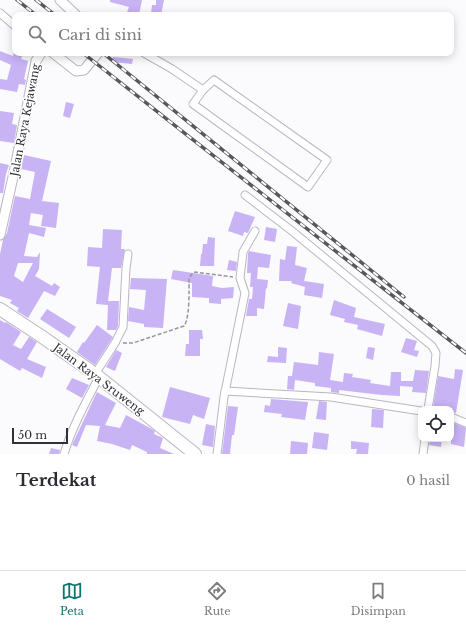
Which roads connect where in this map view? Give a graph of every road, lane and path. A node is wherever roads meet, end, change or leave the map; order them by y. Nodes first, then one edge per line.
1 (60, 0) edge
2 (73, 12) edge
3 (0, 13) edge
4 (12, 23) edge
5 (39, 56) edge
6 (57, 56) edge
7 (96, 56) edge
8 (149, 56) edge
9 (203, 90) junction
10 (245, 195) dead end
11 (255, 231) dead end
12 (0, 235) edge
13 (128, 254) dead end
14 (240, 278) junction
15 (0, 309) edge
16 (115, 343) junction
17 (97, 376) junction
18 (225, 391) junction
19 (428, 406) edge
20 (418, 411) edge
21 (454, 418) edge
22 (466, 423) edge
23 (425, 442) edge
24 (64, 454) edge
25 (195, 454) edge
26 (217, 454) edge
27 (423, 454) edge

1 - 2 street
3 - 4 street
5 - 12 street, Jalan Raya Kejawang
6 - 7 street, Jalan Raya Kejawang
8 - 9 street
9 - 9 street
10 - 19 street
11 - 14 street
13 - 16 street
14 - 16 path
14 - 18 street
15 - 17 highway, Jalan Raya Sruweng
16 - 17 street
17 - 24 street
17 - 25 highway, Jalan Raya Sruweng
18 - 20 street
18 - 26 street
21 - 22 street
23 - 27 street

